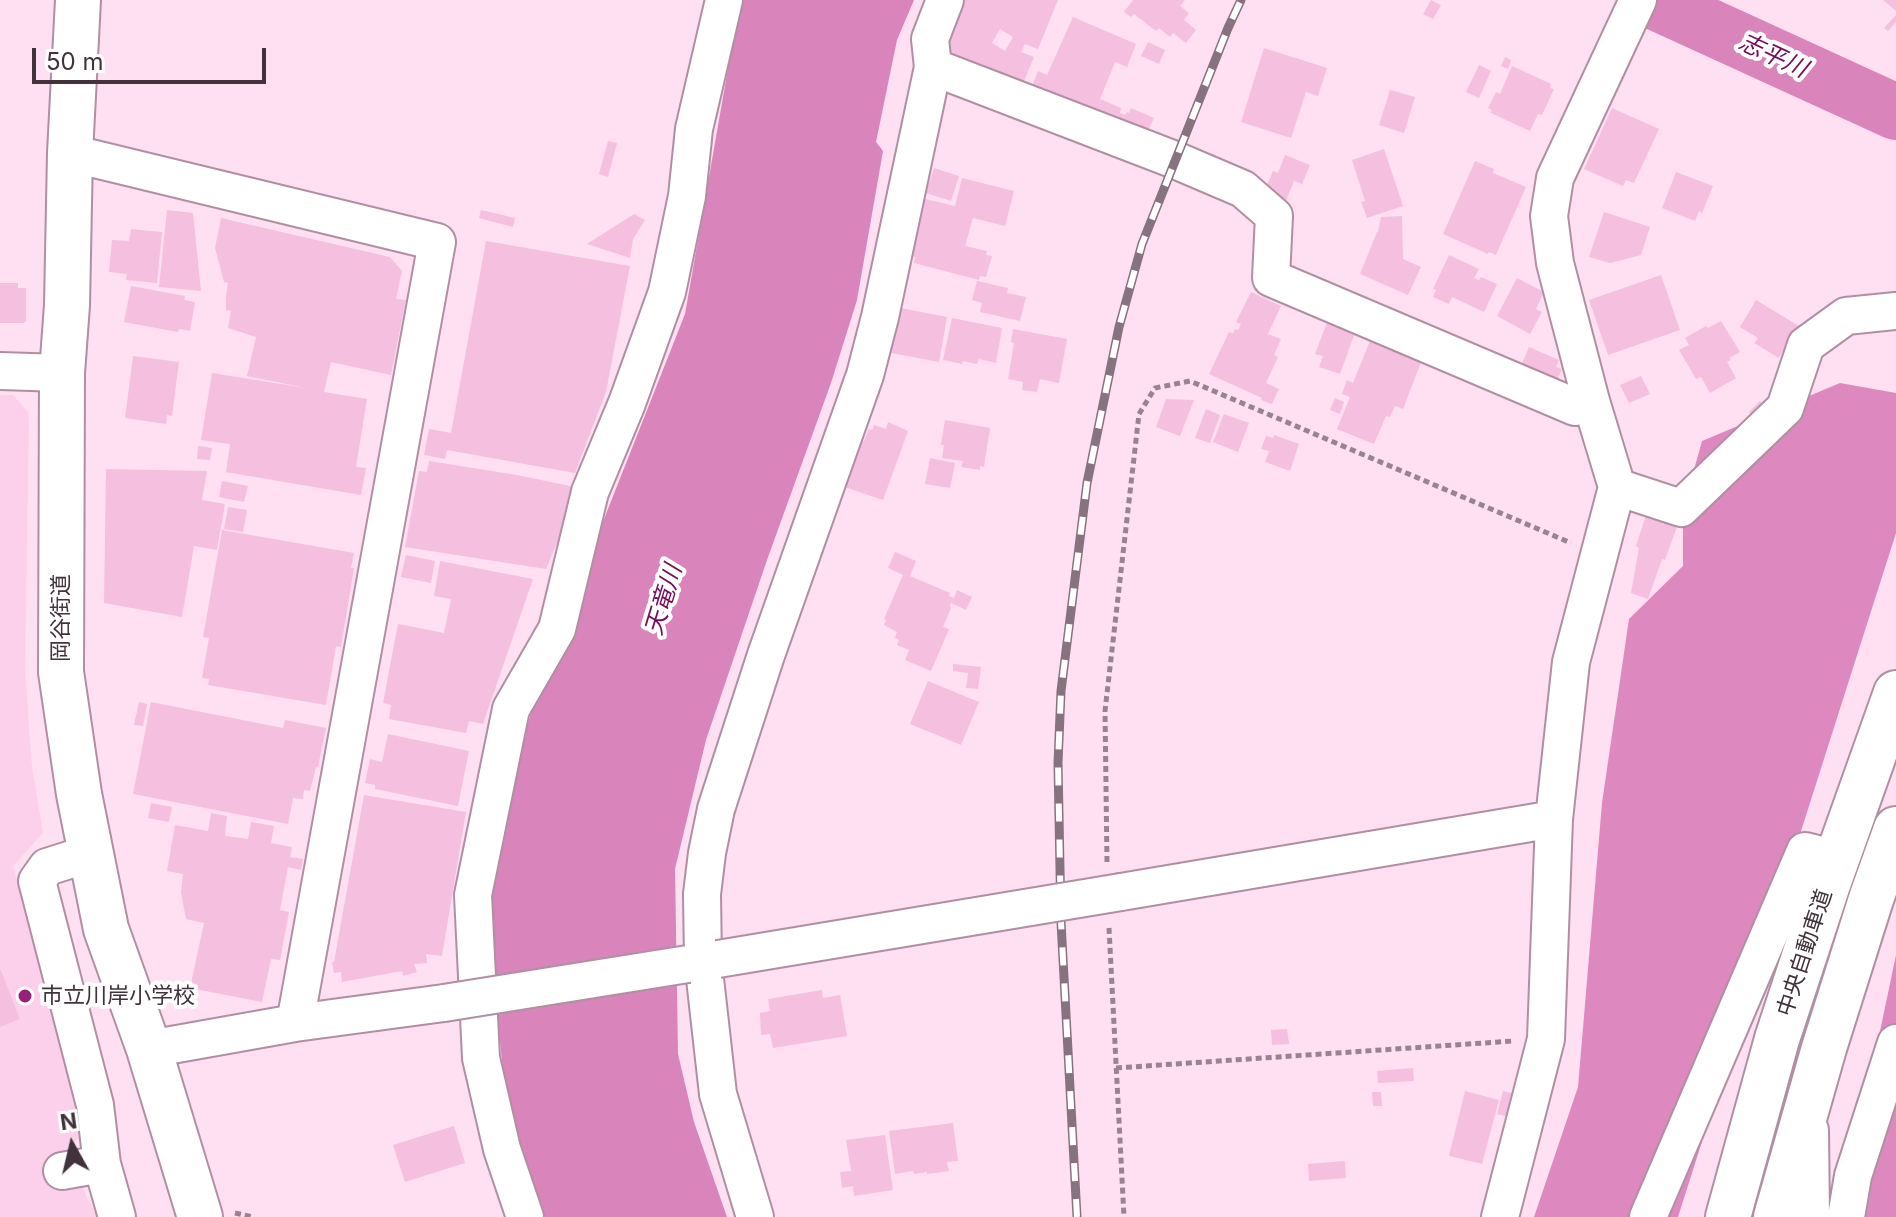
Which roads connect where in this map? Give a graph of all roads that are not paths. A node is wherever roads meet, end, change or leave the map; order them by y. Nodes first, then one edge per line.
1 (78, 0) edge
2 (724, 0) edge
3 (945, 0) edge
4 (1638, 0) edge
5 (933, 67) junction
6 (70, 153) junction
7 (1896, 311) edge
8 (0, 371) edge
9 (62, 373) junction
10 (1591, 401) junction
11 (1617, 487) junction
12 (1896, 693) edge
13 (1554, 819) junction
14 (1896, 829) edge
15 (91, 853) junction
16 (1837, 859) junction
17 (703, 961) junction
18 (295, 1023) junction
19 (1896, 1043) edge
20 (149, 1049) junction
21 (1809, 1100) junction
22 (102, 1164) junction
23 (62, 1171) dead end
24 (117, 1217) edge
25 (200, 1217) edge
26 (525, 1217) edge
27 (755, 1217) edge
28 (1500, 1217) edge
29 (1648, 1217) edge
30 (1728, 1217) edge
31 (1776, 1217) edge
32 (1811, 1217) edge
33 (1846, 1217) edge

1 - 6 main road, 岡谷街道
2 - 26 street
3 - 5 street
4 - 10 street
5 - 10 street
5 - 17 street
6 - 9 main road, 岡谷街道
6 - 18 street
7 - 11 street
8 - 9 street
9 - 15 main road, 岡谷街道
10 - 11 street
11 - 13 street
12 - 16 main road, 中央自動車道
13 - 17 street, bridge
13 - 28 street
14 - 21 main road
15 - 20 main road, 岡谷街道
15 - 22 street
16 - 29 street
16 - 30 main road, 中央自動車道
17 - 18 street, bridge
17 - 27 street
18 - 20 street
19 - 33 street
20 - 25 main road, 岡谷街道
21 - 31 main road
21 - 32 street
22 - 23 street
22 - 24 street

